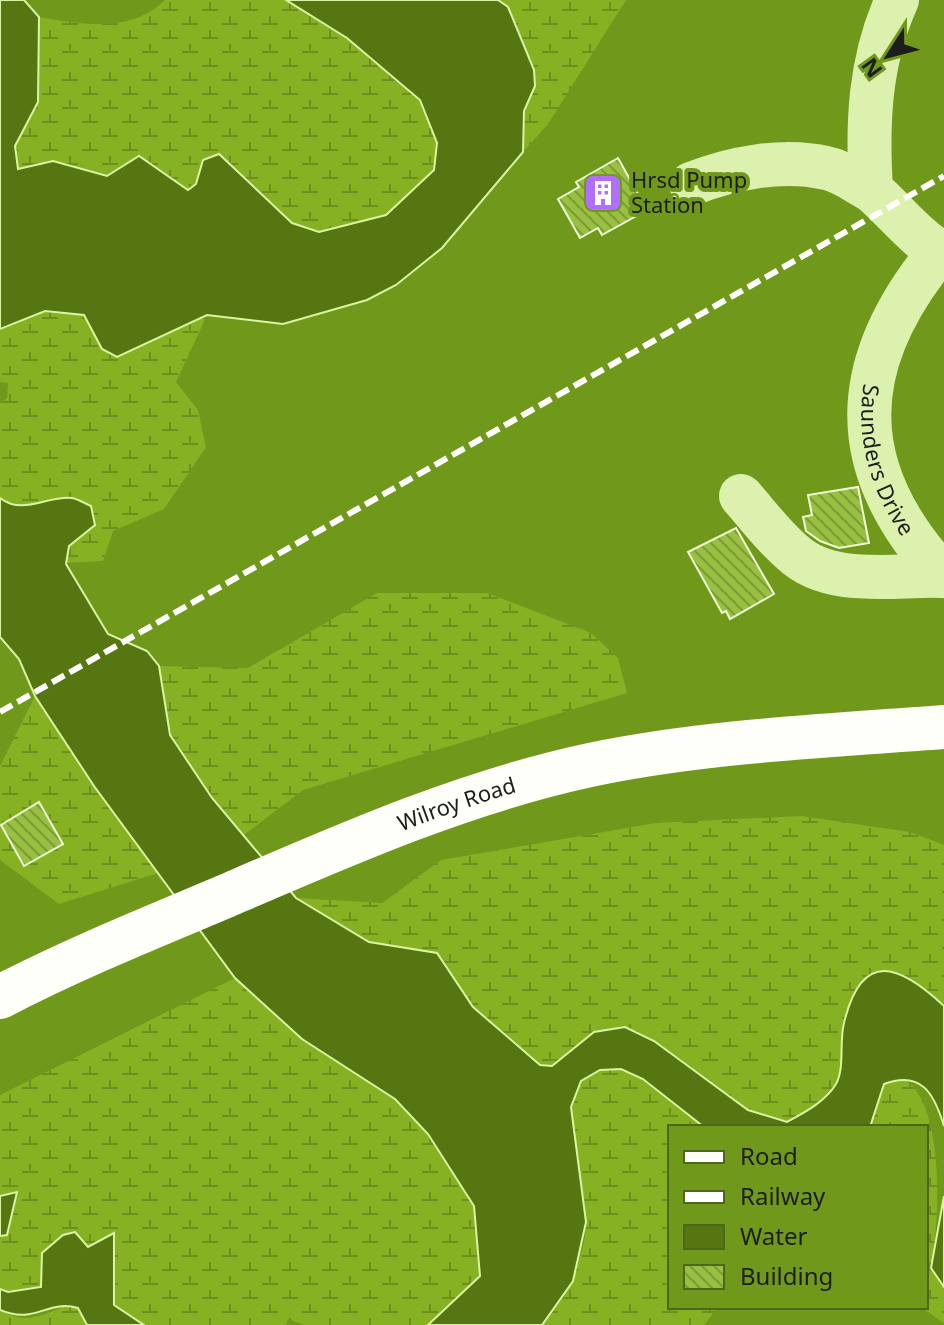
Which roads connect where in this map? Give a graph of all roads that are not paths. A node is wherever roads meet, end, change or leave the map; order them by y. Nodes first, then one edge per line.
1 (897, 0) edge
2 (691, 184) dead end
3 (871, 190) junction
4 (942, 252) edge
5 (741, 496) dead end
6 (944, 576) edge
7 (944, 727) edge
8 (0, 997) edge

1 - 3 street
2 - 3 street, Saunders Drive
3 - 4 street, Saunders Drive
4 - 6 street, Saunders Drive
5 - 6 street
7 - 8 main road, Wilroy Road

